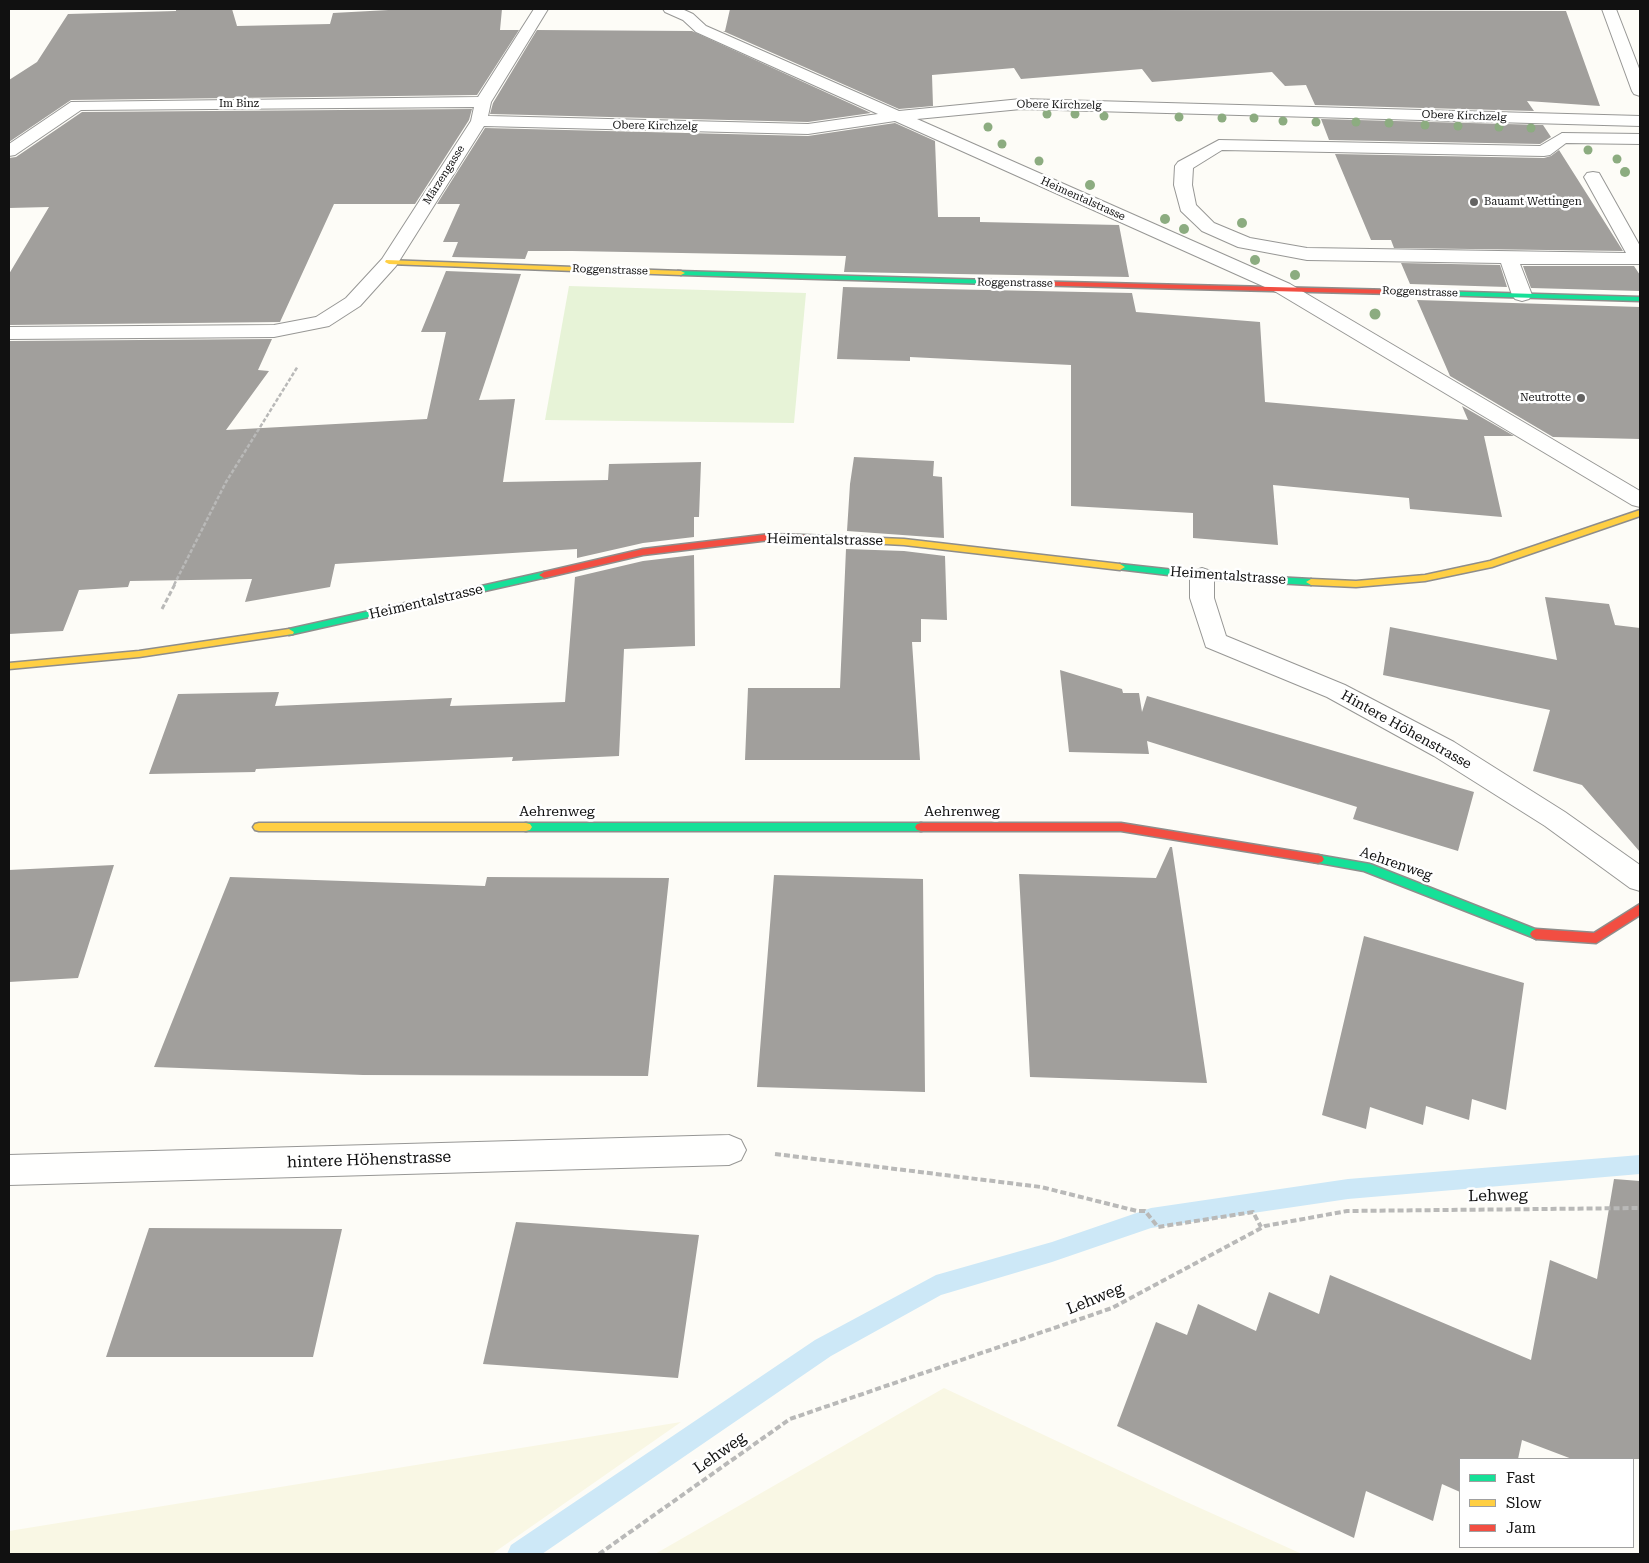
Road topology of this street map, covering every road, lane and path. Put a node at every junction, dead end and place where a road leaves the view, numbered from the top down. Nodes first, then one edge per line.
1 (541, 9) edge
2 (670, 9) edge
3 (1609, 9) edge
4 (1640, 92) edge
5 (483, 102) junction
6 (897, 116) junction
7 (479, 121) junction
8 (1640, 121) edge
9 (1640, 139) edge
10 (9, 151) edge
11 (1593, 177) dead end
12 (1509, 258) junction
13 (389, 262) junction
14 (1283, 288) junction
15 (1522, 295) junction
16 (1640, 299) edge
17 (9, 333) edge
18 (302, 359) dead end
19 (1640, 500) edge
20 (1640, 514) edge
21 (1202, 576) junction
22 (139, 654) junction
23 (9, 666) edge
24 (259, 827) dead end
25 (1640, 880) edge
26 (1640, 909) edge
27 (729, 1150) joint
28 (9, 1170) edge
29 (1640, 1208) edge
30 (1261, 1227) junction
31 (599, 1554) edge

1 - 5 street, Märzengasse
2 - 6 street, Heimentalstrasse
3 - 4 street
5 - 7 street, Märzengasse
5 - 10 street, Im Binz
6 - 7 street, Obere Kirchzelg
6 - 8 street, Obere Kirchzelg
6 - 14 street, Heimentalstrasse
7 - 13 street, Märzengasse
9 - 12 street
11 - 12 street
12 - 15 street
13 - 14 street, Roggenstrasse
13 - 17 street, Märzengasse
14 - 15 street, Roggenstrasse
14 - 19 street, Heimentalstrasse
15 - 16 street, Roggenstrasse
18 - 22 path
20 - 21 street, Heimentalstrasse
21 - 22 street, Heimentalstrasse
21 - 25 street, Hintere Höhenstrasse
22 - 23 street, Heimentalstrasse
24 - 26 street, Aehrenweg
27 - 28 street, hintere Höhenstrasse
27 - 30 path
29 - 30 path, Lehweg
30 - 31 path, Lehweg

